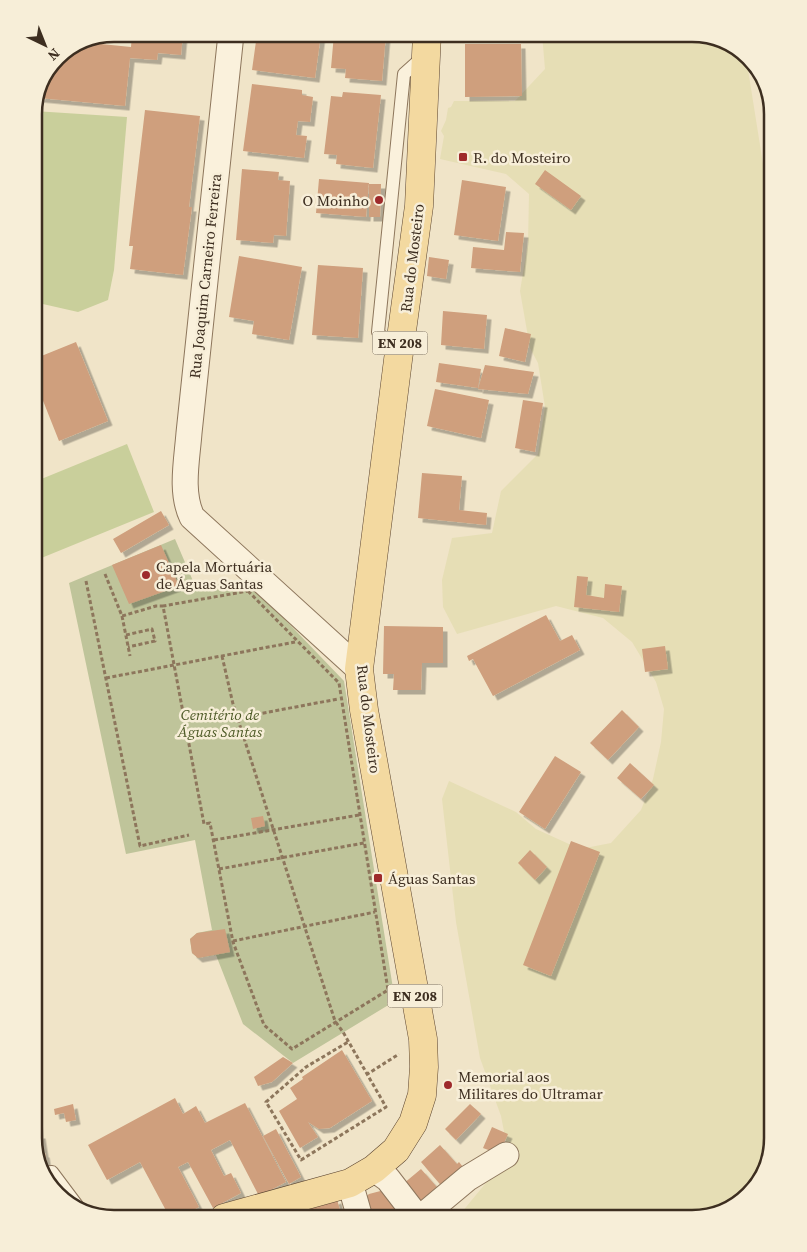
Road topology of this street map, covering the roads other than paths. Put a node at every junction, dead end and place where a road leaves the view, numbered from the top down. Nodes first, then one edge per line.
1 (229, 42) edge
2 (427, 44) edge
3 (359, 669) junction
4 (506, 1155) dead end
5 (374, 1169) junction
6 (52, 1172) edge
7 (350, 1182) junction
8 (67, 1192) edge
9 (259, 1209) edge
10 (358, 1209) edge
11 (412, 1210) edge
12 (429, 1210) edge

1 - 3 street, Rua Joaquim Carneiro Ferreira
2 - 3 main road, Rua do Mosteiro / EN 208
3 - 5 main road, Rua do Mosteiro / EN 208
4 - 12 street
5 - 7 main road, Rua do Mosteiro / EN 208
5 - 11 street
6 - 8 lane
7 - 9 main road, Rua do Mosteiro / EN 208
7 - 10 street

